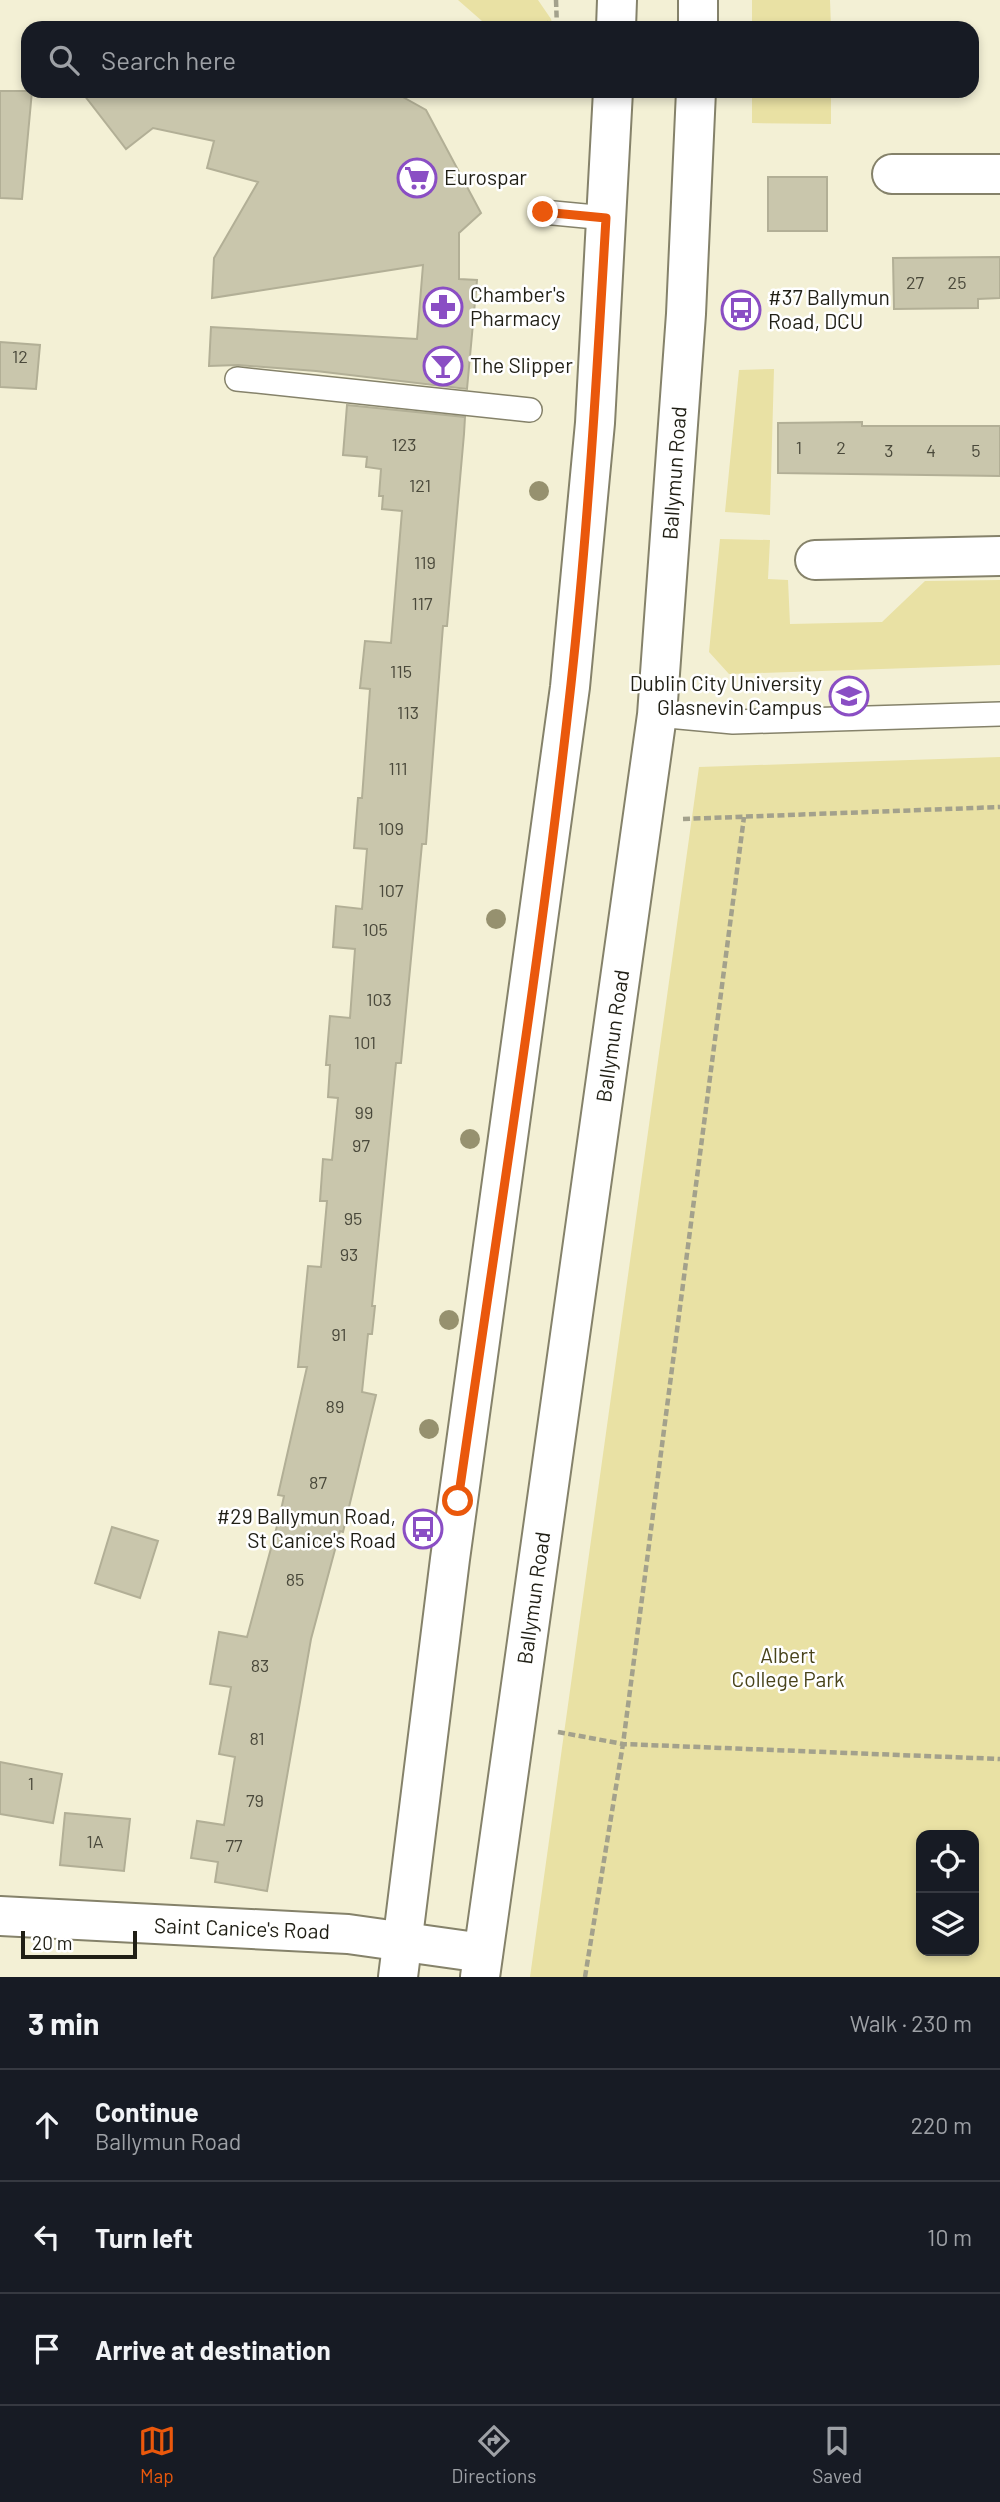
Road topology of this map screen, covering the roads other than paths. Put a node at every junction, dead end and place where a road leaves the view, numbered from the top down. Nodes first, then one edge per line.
1 (617, 0) edge
2 (698, 0) edge
3 (616, 21) edge
4 (698, 21) edge
5 (613, 98) edge
6 (696, 98) edge
7 (892, 174) dead end
8 (1000, 174) edge
9 (543, 212) dead end
10 (606, 218) junction
11 (237, 379) dead end
12 (530, 410) dead end
13 (1000, 556) edge
14 (815, 560) dead end
15 (1000, 714) edge
16 (657, 715) junction
17 (0, 1916) edge
18 (401, 1940) junction
19 (482, 1965) edge
20 (398, 1977) edge

1 - 3 main road
2 - 4 main road
5 - 10 main road
6 - 16 main road, Ballymun Road
7 - 8 main road
9 - 10 lane
10 - 18 main road
11 - 12 lane
13 - 14 main road
15 - 16 lane
16 - 19 main road, Ballymun Road
17 - 18 main road, Saint Canice's Road
18 - 19 main road, Saint Canice's Road
18 - 20 main road

